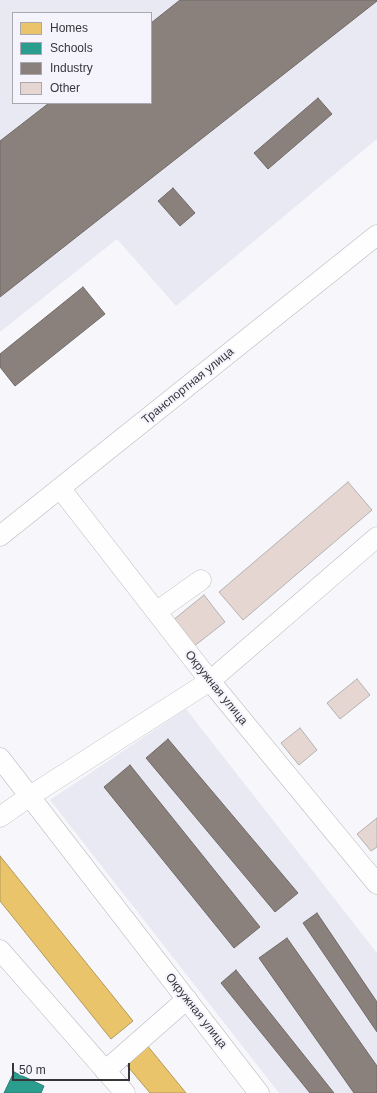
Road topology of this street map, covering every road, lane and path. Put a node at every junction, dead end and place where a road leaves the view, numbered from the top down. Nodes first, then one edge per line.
1 (377, 235) edge
2 (60, 488) junction
3 (0, 536) edge
4 (377, 537) edge
5 (201, 580) dead end
6 (156, 612) junction
7 (210, 681) junction
8 (0, 758) edge
9 (30, 796) junction
10 (0, 817) edge
11 (377, 884) edge
12 (0, 950) edge
13 (187, 999) junction
14 (105, 1071) junction
15 (124, 1093) edge
16 (259, 1093) edge

1 - 2 street, Транспортная улица
2 - 3 street, Транспортная улица
2 - 6 street, Окружная улица
4 - 7 street
5 - 6 street
6 - 7 street, Окружная улица
7 - 9 street
7 - 11 street, Окружная улица
8 - 9 street, Окружная улица
9 - 10 street
9 - 13 street, Окружная улица
12 - 14 street
13 - 14 street
13 - 16 street, Окружная улица
14 - 15 street

